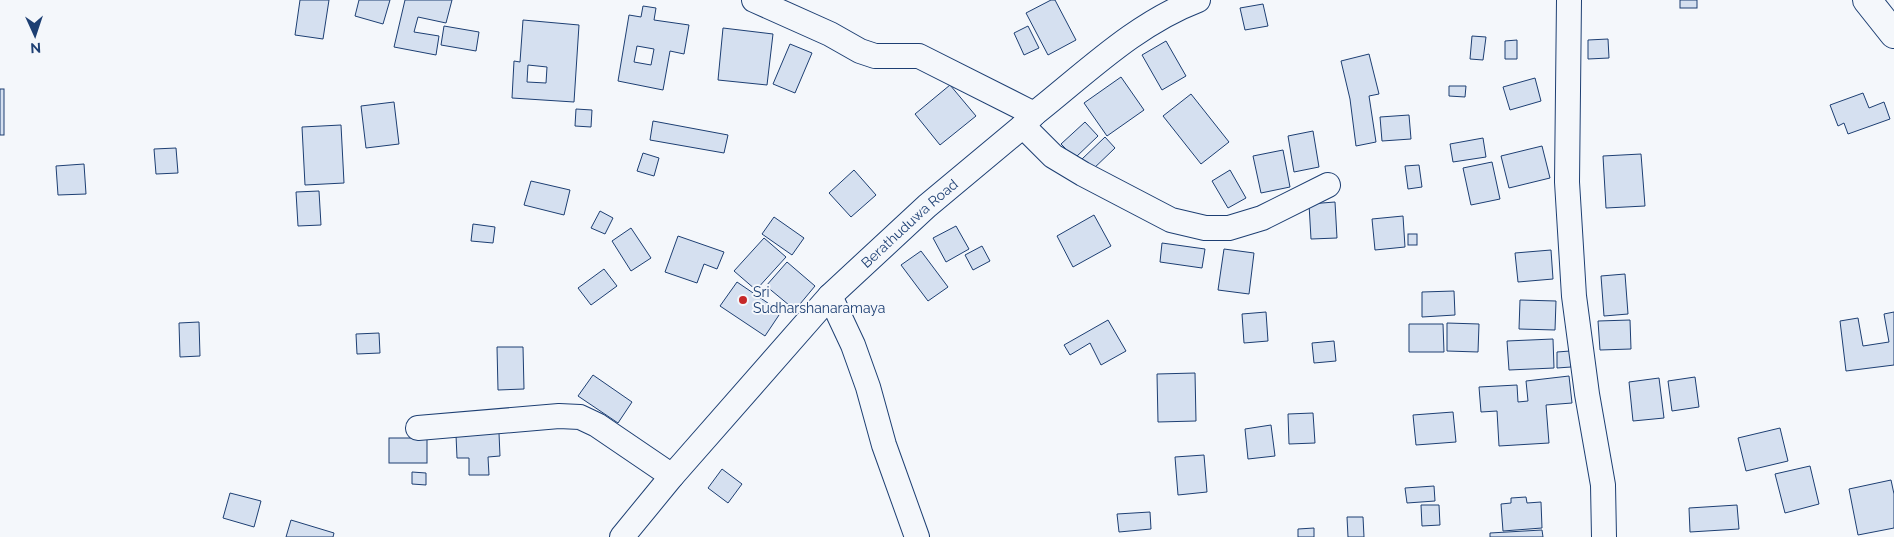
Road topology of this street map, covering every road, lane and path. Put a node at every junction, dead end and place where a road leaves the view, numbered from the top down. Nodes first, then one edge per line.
1 (754, 0) edge
2 (1198, 0) edge
3 (1569, 0) edge
4 (1867, 0) edge
5 (1894, 34) edge
6 (1029, 120) junction
7 (1328, 185) dead end
8 (830, 296) junction
9 (418, 428) dead end
10 (672, 476) junction
11 (622, 537) edge
12 (918, 537) edge
13 (1604, 537) edge

1 - 6 street
2 - 6 street, Berathuduwa Road
3 - 13 street
4 - 5 highway
6 - 7 street
6 - 8 street, Berathuduwa Road
8 - 10 street, Berathuduwa Road
8 - 12 street
9 - 10 street
10 - 11 street, Berathuduwa Road

